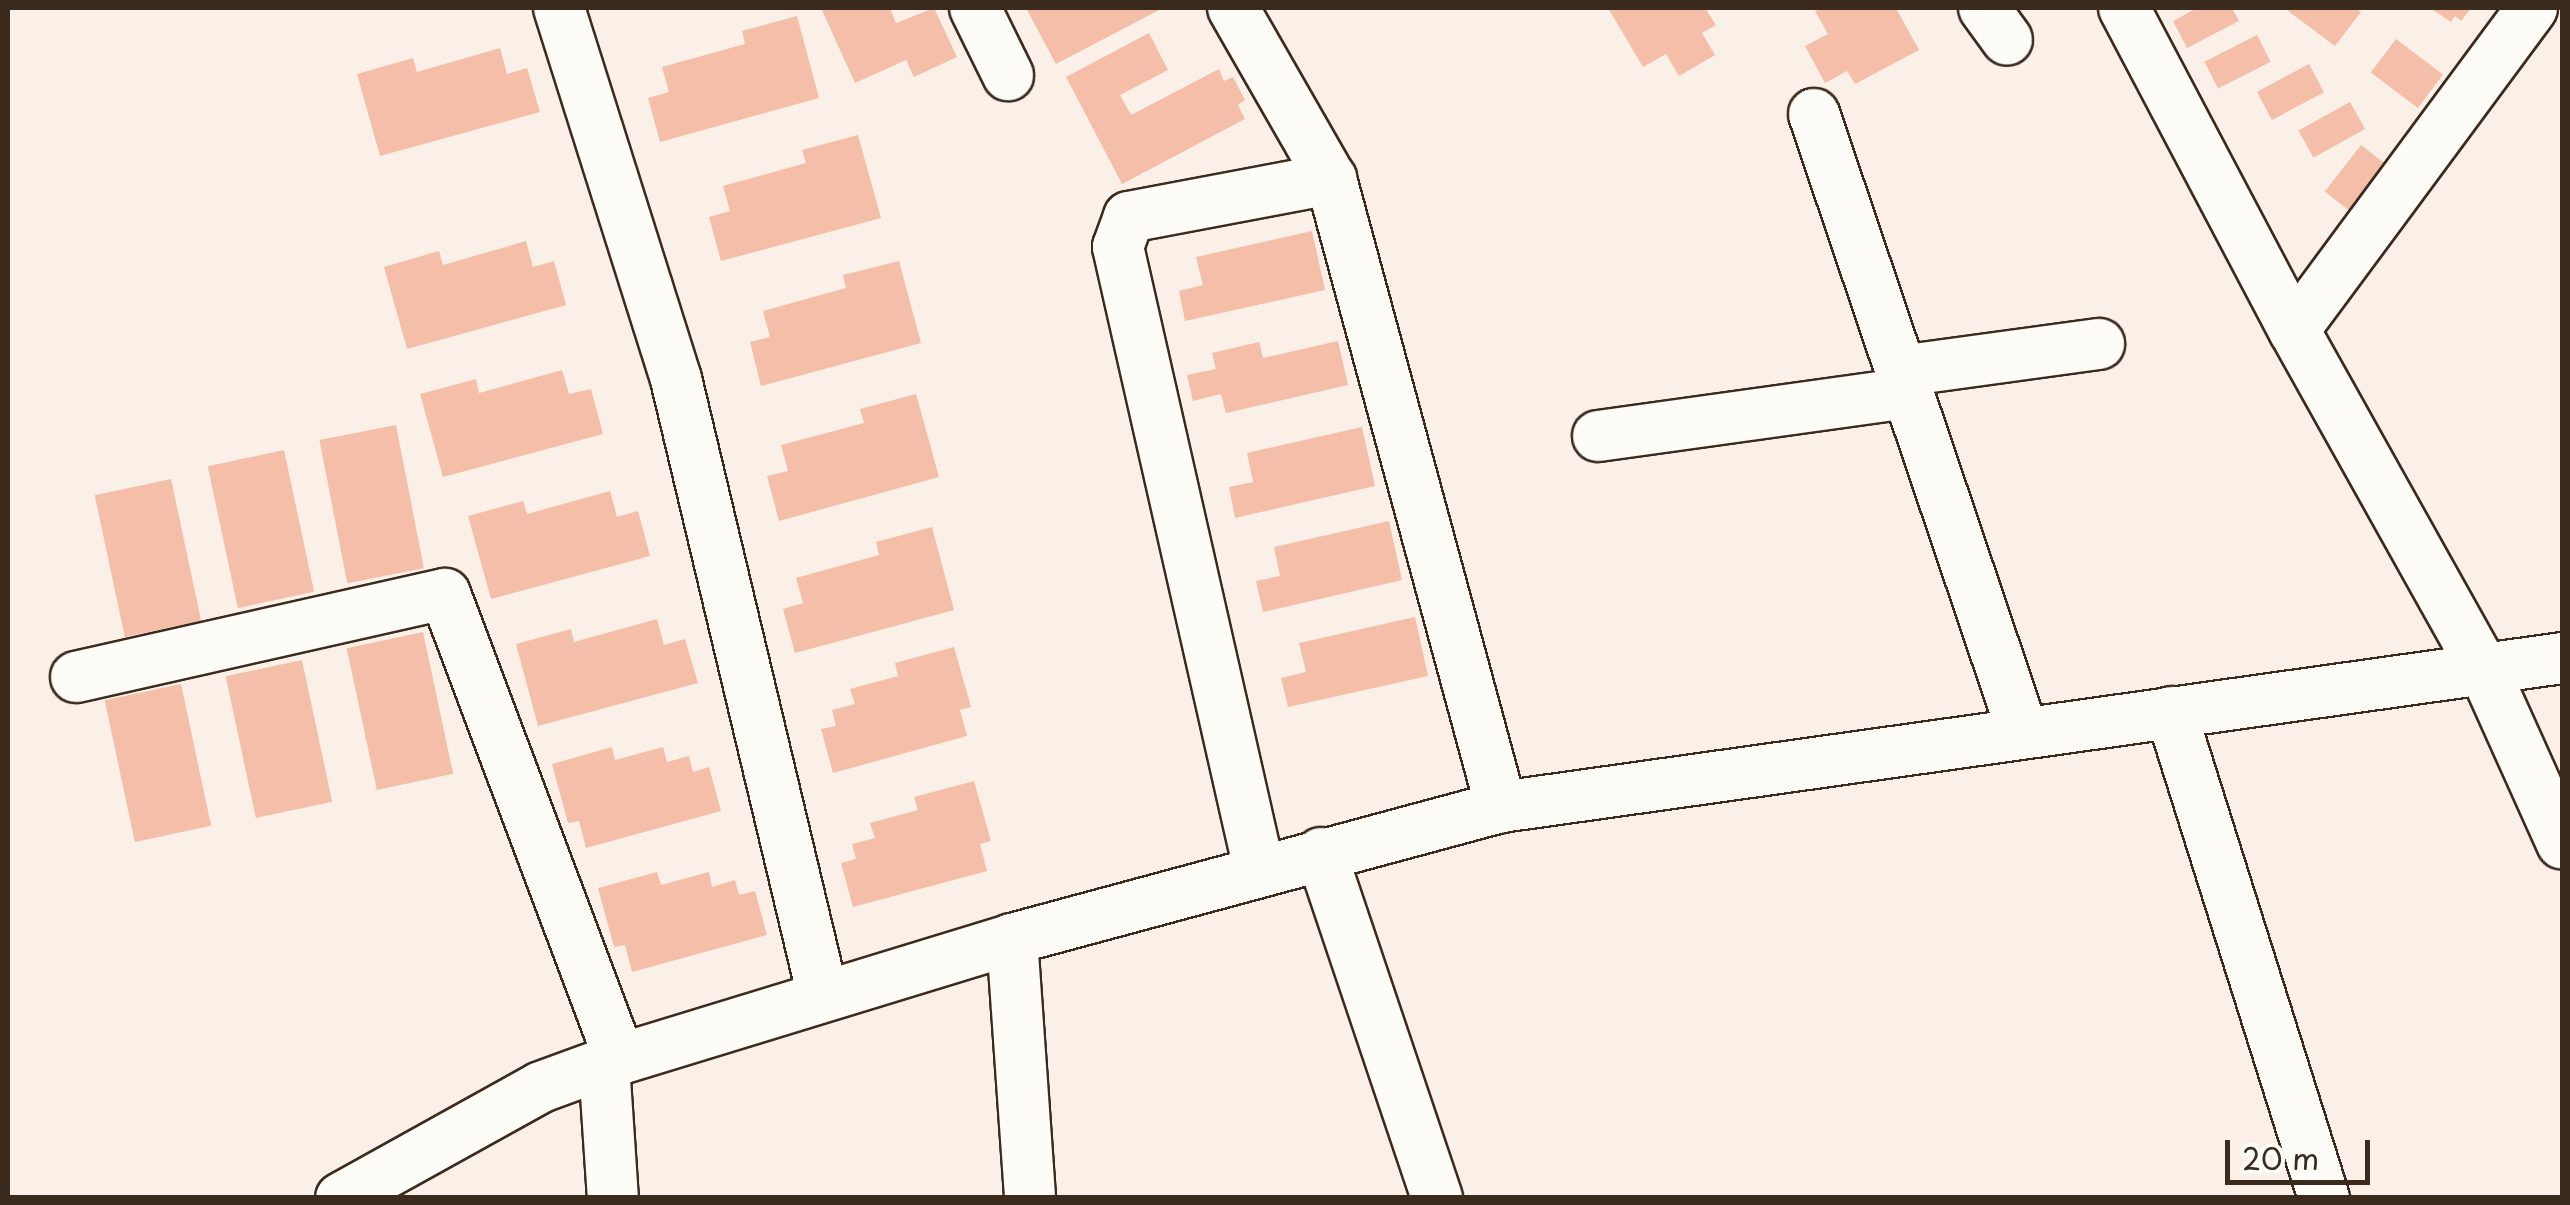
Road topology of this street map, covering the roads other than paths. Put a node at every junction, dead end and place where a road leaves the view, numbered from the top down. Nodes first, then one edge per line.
1 (559, 8) edge
2 (975, 8) edge
3 (1233, 8) edge
4 (2124, 8) edge
5 (2532, 8) edge
6 (1008, 75) dead end
7 (1814, 114) dead end
8 (1331, 179) junction
9 (2294, 330) junction
10 (2100, 344) dead end
11 (1904, 382) junction
12 (1598, 436) dead end
13 (2562, 658) edge
14 (2485, 672) junction
15 (76, 677) dead end
16 (2171, 712) junction
17 (2023, 733) junction
18 (1501, 807) junction
19 (2562, 843) edge
20 (1321, 852) junction
21 (1259, 869) junction
22 (1012, 939) junction
23 (823, 996) junction
24 (612, 1061) junction
25 (341, 1198) edge
26 (612, 1198) edge
27 (1030, 1198) edge
28 (1437, 1198) edge
29 (2324, 1198) edge

1 - 23 street
2 - 6 street
3 - 8 street
4 - 9 street
5 - 9 street
7 - 11 street
8 - 18 street
8 - 21 street
9 - 14 street
10 - 11 street
11 - 12 street
11 - 17 street
13 - 14 street
14 - 16 street
14 - 19 street
15 - 24 street
16 - 17 street
16 - 29 street
17 - 18 street
18 - 20 street
20 - 21 street
20 - 28 street
21 - 22 street
22 - 23 street
22 - 27 street
23 - 24 street
24 - 25 street
24 - 26 street

